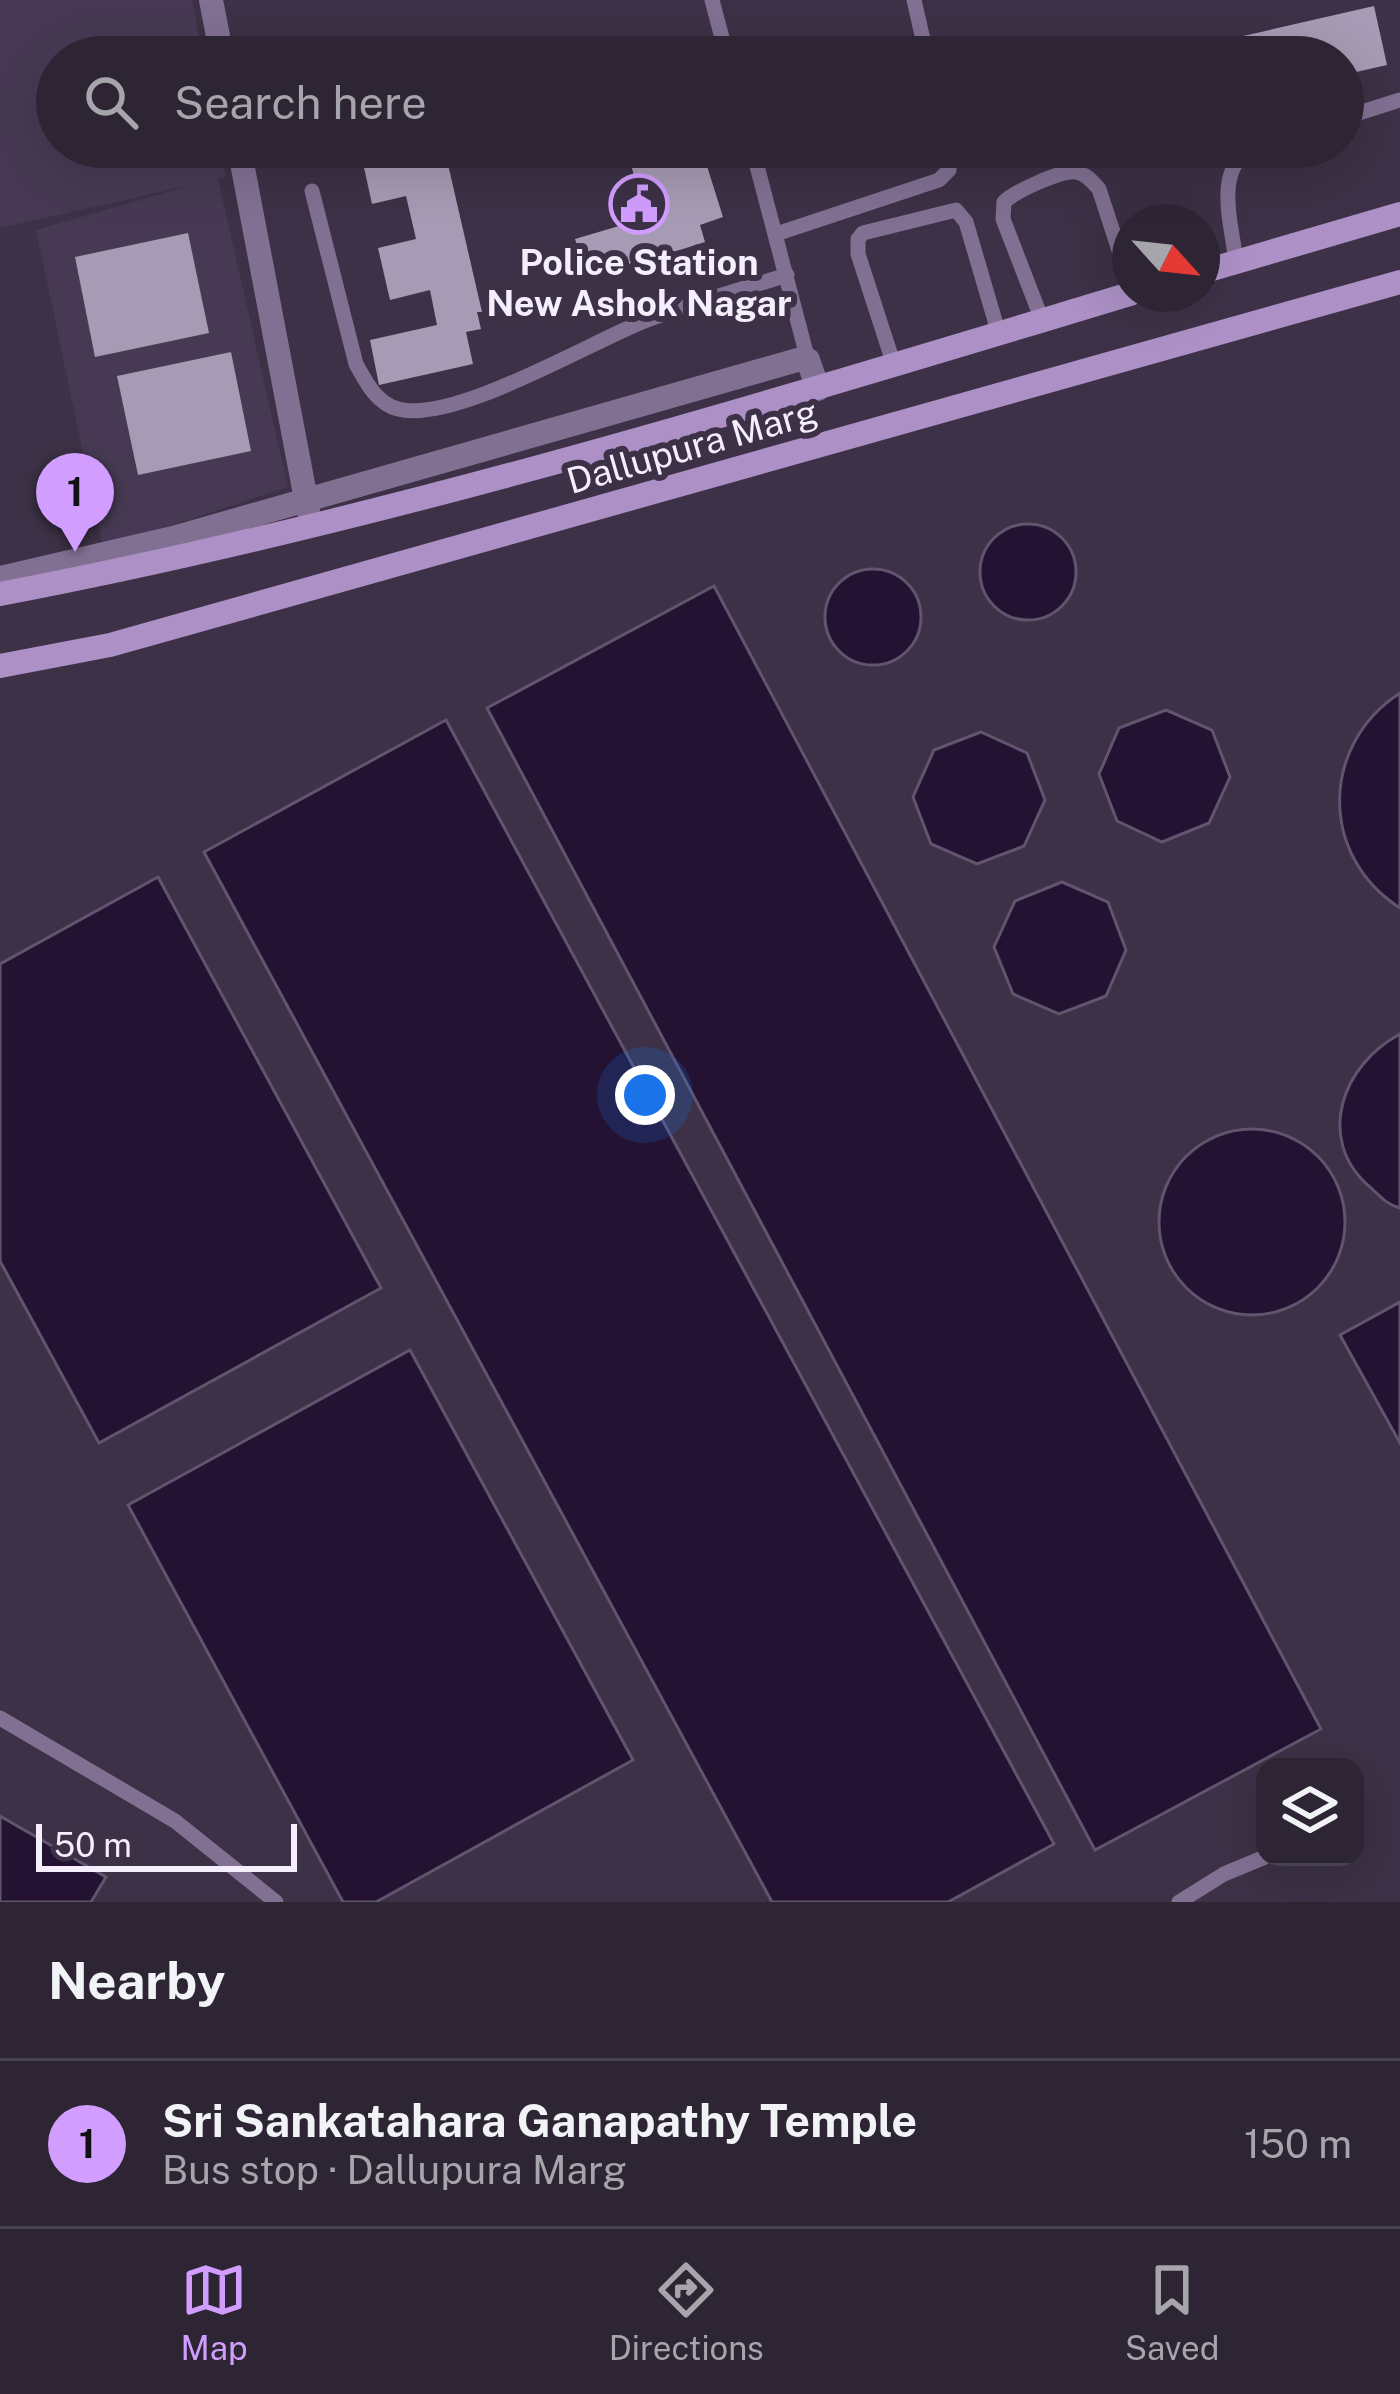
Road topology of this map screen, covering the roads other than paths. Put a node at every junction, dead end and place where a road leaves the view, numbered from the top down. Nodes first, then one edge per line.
1 (211, 0) edge
2 (712, 0) edge
3 (914, 0) edge
4 (218, 36) edge
5 (722, 36) edge
6 (922, 36) edge
7 (1400, 100) edge
8 (1364, 111) edge
9 (243, 168) edge
10 (758, 168) edge
11 (950, 168) edge
12 (1232, 168) edge
13 (312, 191) dead end
14 (1400, 214) edge
15 (1112, 229) edge
16 (776, 234) junction
17 (1235, 262) junction
18 (1220, 267) edge
19 (787, 275) junction
20 (1400, 282) edge
21 (1112, 299) edge
22 (1042, 320) junction
23 (998, 331) junction
24 (808, 360) junction
25 (894, 365) junction
26 (818, 389) junction
27 (306, 498) junction
28 (310, 524) junction
29 (0, 578) edge
30 (0, 593) edge
31 (0, 666) edge
32 (0, 1718) edge
33 (1256, 1860) edge
34 (276, 1902) edge
35 (1179, 1902) edge

1 - 4 street
2 - 5 lane
3 - 6 lane
7 - 8 lane
9 - 27 street
10 - 16 lane
11 - 16 lane
12 - 17 lane
13 - 19 lane
14 - 17 main road
15 - 22 lane
16 - 19 lane
17 - 18 main road
19 - 24 lane
20 - 31 main road, Dallupura Marg
21 - 22 main road, Dallupura Marg
22 - 23 main road, Dallupura Marg
23 - 25 main road, Dallupura Marg
23 - 25 lane
24 - 26 street
24 - 27 street
25 - 26 main road, Dallupura Marg
26 - 28 main road, Dallupura Marg
27 - 28 street
27 - 29 street
28 - 30 main road, Dallupura Marg
32 - 34 lane
33 - 35 lane

